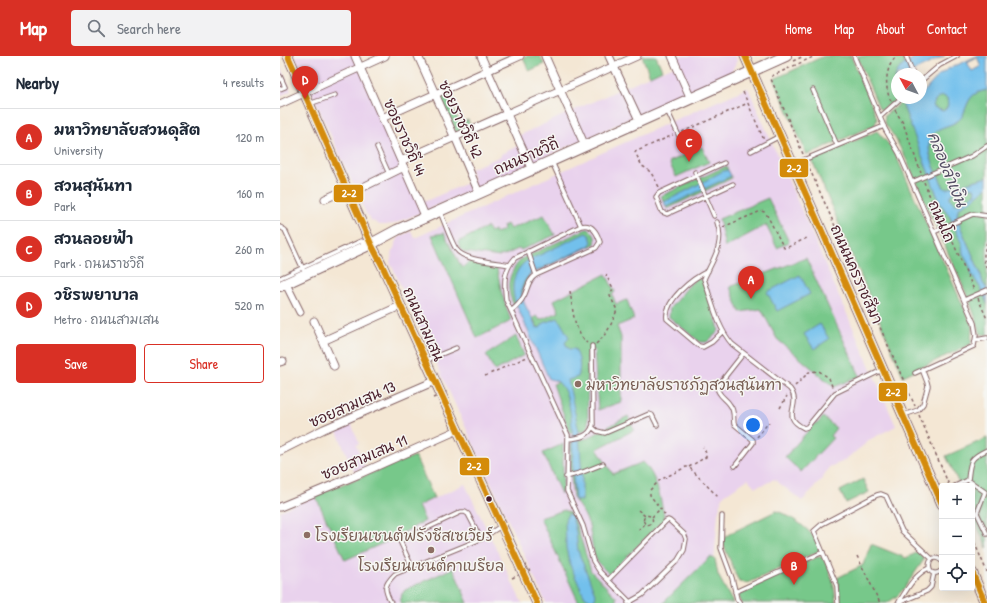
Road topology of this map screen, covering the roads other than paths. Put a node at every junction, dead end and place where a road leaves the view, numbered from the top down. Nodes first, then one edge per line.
1 (288, 56) edge
2 (355, 56) edge
3 (385, 56) edge
4 (418, 56) edge
5 (481, 56) edge
6 (520, 56) edge
7 (545, 56) edge
8 (609, 56) edge
9 (637, 56) edge
10 (672, 56) edge
11 (745, 56) edge
12 (786, 56) edge
13 (854, 56) edge
14 (906, 56) edge
15 (957, 56) edge
16 (614, 66) junction
17 (360, 67) junction
18 (911, 68) edge
19 (487, 71) junction
20 (752, 72) junction
21 (280, 76) edge
22 (927, 76) edge
23 (280, 90) edge
24 (560, 90) junction
25 (813, 90) dead end
26 (304, 94) junction
27 (435, 94) junction
28 (335, 95) dead end
29 (691, 99) junction
30 (280, 104) edge
31 (308, 104) junction
32 (894, 104) edge
33 (667, 110) junction
34 (506, 114) junction
35 (382, 118) junction
36 (880, 118) junction
37 (640, 122) junction
38 (884, 126) junction
39 (678, 135) road end
40 (780, 136) junction
41 (455, 137) junction
42 (837, 145) junction
43 (585, 146) junction
44 (987, 146) edge
45 (377, 147) dead end
46 (751, 151) dead end
47 (552, 161) junction
48 (724, 163) dead end
49 (402, 164) junction
50 (793, 164) junction
51 (532, 170) junction
52 (389, 174) junction
53 (696, 174) junction
54 (912, 182) junction
55 (733, 184) dead end
56 (348, 191) junction
57 (479, 193) junction
58 (706, 196) junction
59 (325, 199) dead end
60 (439, 211) junction
61 (714, 216) dead end
62 (987, 216) edge
63 (426, 218) junction
64 (717, 222) dead end
65 (581, 226) junction
66 (280, 227) edge
67 (934, 232) junction
68 (371, 244) junction
69 (528, 250) junction
70 (509, 265) junction
71 (708, 271) junction
72 (304, 272) junction
73 (536, 273) junction
74 (282, 283) edge
75 (987, 290) edge
76 (964, 300) junction
77 (400, 306) junction
78 (511, 311) junction
79 (300, 312) dead end
80 (314, 321) dead end
81 (723, 331) junction
82 (987, 338) edge
83 (976, 340) junction
84 (323, 341) junction
85 (592, 346) road end
86 (456, 348) dead end
87 (743, 354) junction
88 (426, 361) junction
89 (334, 366) dead end
90 (883, 369) junction
91 (922, 369) junction
92 (914, 372) dead end
93 (435, 381) junction
94 (903, 415) junction
95 (657, 425) dead end
96 (592, 427) junction
97 (458, 430) junction
98 (570, 439) junction
99 (987, 450) edge
100 (280, 451) edge
101 (603, 464) dead end
102 (735, 466) dead end
103 (566, 477) junction
104 (968, 480) junction
105 (962, 483) edge
106 (939, 491) edge
107 (986, 492) edge
108 (280, 507) edge
109 (722, 516) dead end
110 (502, 526) junction
111 (987, 534) edge
112 (481, 539) junction
113 (823, 552) junction
114 (932, 559) junction
115 (939, 559) edge
116 (412, 567) junction
117 (929, 568) junction
118 (939, 572) edge
119 (934, 573) junction
120 (975, 579) edge
121 (608, 580) junction
122 (735, 592) junction
123 (391, 603) edge
124 (536, 603) edge
125 (630, 603) edge
126 (740, 603) edge
127 (838, 603) edge
128 (898, 603) edge
129 (985, 603) edge

1 - 26 main road, ถนนสามเสน
2 - 17 street, ซอยราชวิถี 44
3 - 17 street
4 - 27 street, ซอยราชวิถี 42
5 - 19 street
6 - 19 street
7 - 24 street
8 - 16 street
9 - 16 street
10 - 29 street
11 - 20 main road, ถนนนครราชสีมา
12 - 20 main road, ถนนราชวิถี
13 - 36 lane, ถนนโถ
14 - 18 lane
15 - 22 lane
16 - 24 street
16 - 37 street
17 - 26 street
17 - 35 street, ซอยราชวิถี 44
19 - 27 street
19 - 34 street
20 - 29 main road, ถนนราชวิถี
20 - 40 main road, ถนนนครราชสีมา
21 - 23 lane
24 - 34 street
24 - 43 street
25 - 42 lane
26 - 30 street
26 - 31 main road, ถนนสามเสน
27 - 35 street
27 - 41 street, ซอยราชวิถี 42
28 - 31 lane
29 - 33 main road, ถนนราชวิถี
31 - 56 main road, ถนนสามเสน
32 - 36 lane
33 - 37 main road, ถนนราชวิถี
33 - 39 lane
34 - 41 street
34 - 51 street
35 - 49 street, ซอยราชวิถี 44
36 - 38 lane, ถนนโถ
37 - 43 main road, ถนนราชวิถี
38 - 42 lane
38 - 54 lane, ถนนโถ
40 - 46 lane
40 - 50 main road, ถนนนครราชสีมา
41 - 49 street
41 - 57 street, ซอยราชวิถี 42
42 - 50 lane
43 - 47 main road, ถนนราชวิถี
44 - 54 lane
45 - 52 lane
47 - 51 main road, ถนนราชวิถี
47 - 65 lane
48 - 53 lane
49 - 52 street
49 - 63 street, ซอยราชวิถี 44
50 - 90 main road, ถนนนครราชสีมา
51 - 57 main road, ถนนราชวิถี
52 - 56 street
53 - 58 lane
53 - 58 lane
54 - 67 lane, ถนนโถ
55 - 58 lane
56 - 59 street
56 - 68 main road, ถนนสามเสน
57 - 60 main road, ถนนราชวิถี
58 - 61 lane
60 - 63 main road, ถนนราชวิถี
60 - 70 lane
62 - 67 lane
63 - 68 main road, ถนนราชวิถี
64 - 71 lane
65 - 69 lane
65 - 73 lane
66 - 72 lane
67 - 76 lane, ถนนโถ
68 - 72 main road, ถนนราชวิถี
68 - 77 main road, ถนนสามเสน
69 - 70 lane
69 - 73 lane
70 - 78 lane
71 - 81 lane
71 - 81 lane
72 - 74 main road, ถนนราชวิถี
73 - 78 lane
74 - 79 street
75 - 76 lane
76 - 83 lane, ถนนโถ
77 - 84 street
77 - 88 main road, ถนนสามเสน
78 - 98 lane
80 - 84 street
81 - 87 lane
82 - 83 lane
83 - 91 lane
84 - 89 street
85 - 96 lane
86 - 88 lane
87 - 90 lane
87 - 102 lane
88 - 93 main road, ถนนสามเสน
90 - 94 main road, ถนนนครราชสีมา
91 - 92 lane
91 - 94 lane
93 - 97 main road, ถนนสามเสน
93 - 100 street, ซอยสามเสน 13
94 - 106 main road, ถนนนครราชสีมา
95 - 96 lane
96 - 98 lane
97 - 108 street, ซอยสามเสน 11
97 - 110 main road, ถนนสามเสน
98 - 103 lane
99 - 104 lane
101 - 103 lane
103 - 121 lane
104 - 105 lane
104 - 107 lane
107 - 111 lane
109 - 122 lane
110 - 112 lane
110 - 124 main road, ถนนสามเสน
112 - 116 lane
112 - 116 lane
113 - 114 lane
113 - 122 lane
113 - 127 lane
114 - 115 lane
114 - 117 lane
116 - 123 lane
117 - 119 lane
117 - 128 lane
118 - 119 lane
119 - 128 lane
120 - 129 main road
121 - 125 lane
121 - 125 lane
122 - 126 lane

